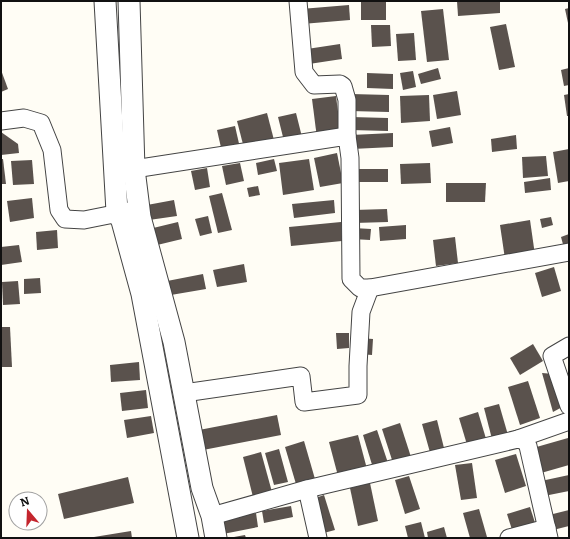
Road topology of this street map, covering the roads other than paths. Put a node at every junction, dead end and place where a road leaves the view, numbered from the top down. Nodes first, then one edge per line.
1 (104, 1) edge
2 (129, 1) edge
3 (298, 1) edge
4 (1, 121) edge
5 (347, 136) junction
6 (134, 169) junction
7 (139, 210) junction
8 (117, 212) junction
9 (569, 252) edge
10 (370, 288) junction
11 (569, 346) edge
12 (184, 393) junction
13 (569, 406) edge
14 (569, 421) edge
15 (523, 443) junction
16 (307, 489) junction
17 (212, 516) junction
18 (548, 533) edge
19 (188, 538) edge
20 (216, 538) edge
21 (318, 538) edge
22 (509, 538) edge

1 - 8 street
2 - 6 street
3 - 5 street
4 - 8 street
5 - 6 street
5 - 10 street
6 - 7 street
7 - 8 street
7 - 12 street
8 - 19 street
9 - 10 street
10 - 12 street
11 - 13 street
12 - 17 street
14 - 15 street
15 - 16 street
15 - 18 street
16 - 17 street
16 - 21 street
17 - 20 street
18 - 22 street

